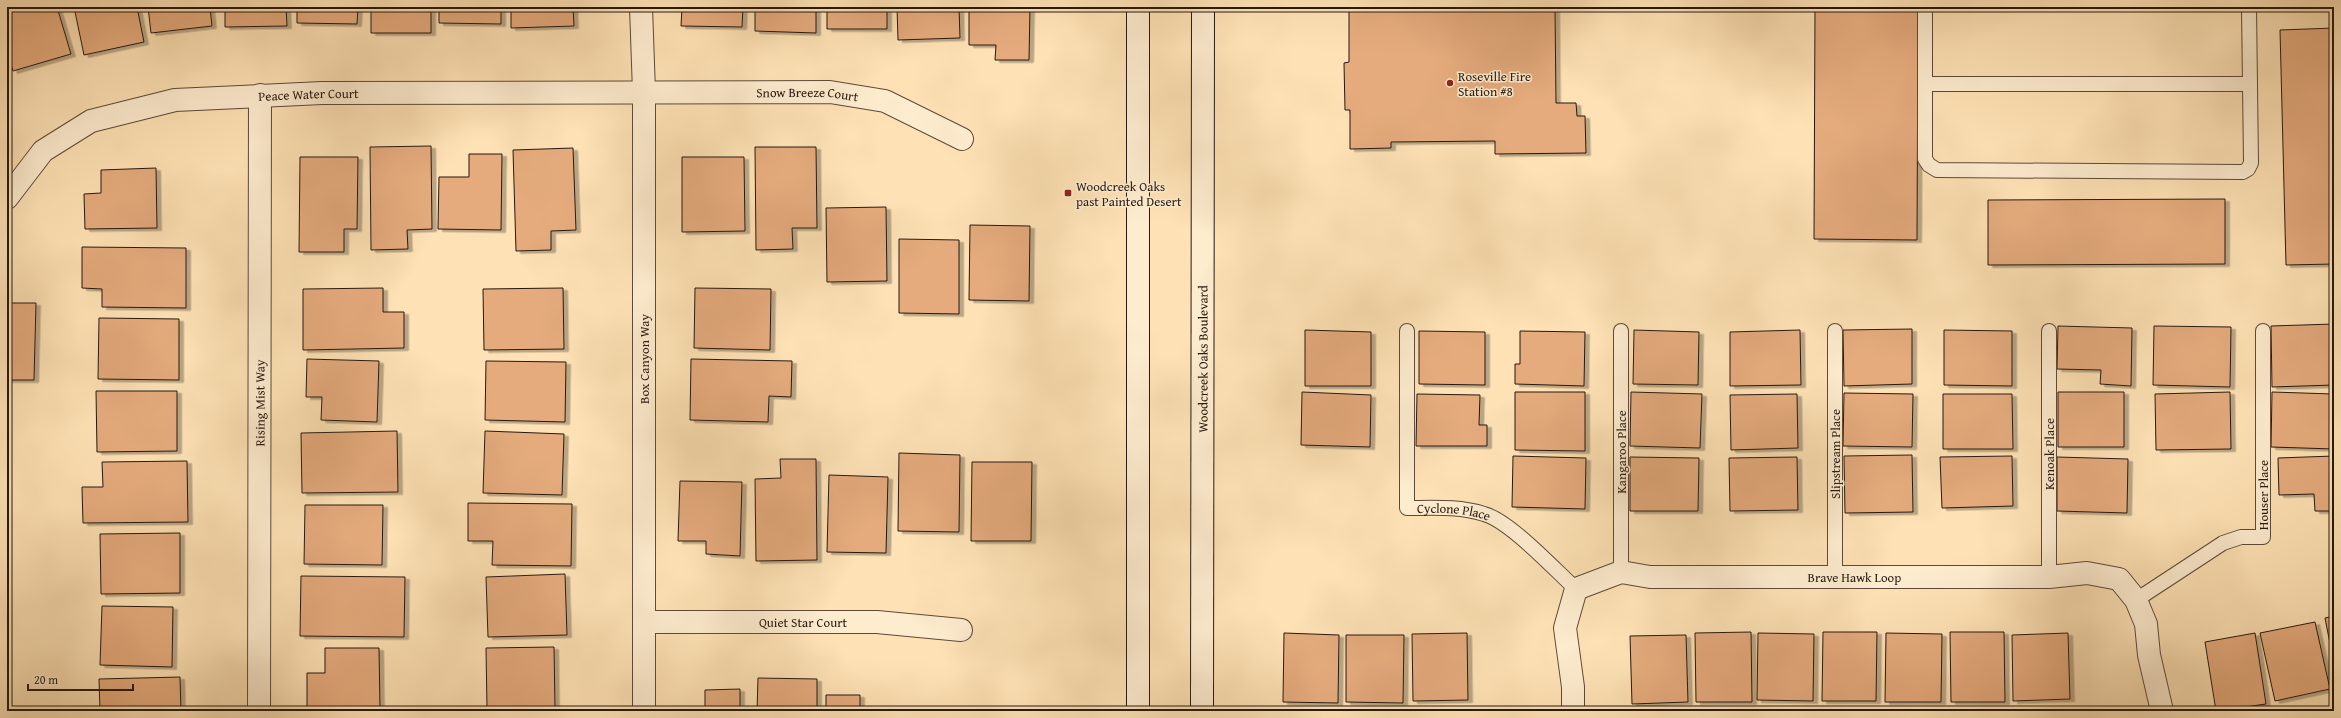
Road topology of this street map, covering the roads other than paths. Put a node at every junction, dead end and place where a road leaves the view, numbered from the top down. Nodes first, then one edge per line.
1 (641, 7) edge
2 (1138, 7) edge
3 (1203, 7) edge
4 (1925, 7) edge
5 (2249, 7) edge
6 (1926, 84) junction
7 (2250, 84) junction
8 (644, 92) junction
9 (260, 95) junction
10 (962, 139) dead end
11 (7, 198) edge
12 (1407, 331) dead end
13 (1621, 331) dead end
14 (1835, 331) dead end
15 (2049, 331) dead end
16 (2263, 331) dead end
17 (1621, 572) junction
18 (1835, 577) junction
19 (2049, 577) junction
20 (1576, 589) junction
21 (2136, 600) junction
22 (644, 622) junction
23 (961, 630) dead end
24 (259, 711) edge
25 (644, 711) edge
26 (1138, 711) edge
27 (1202, 711) edge
28 (1573, 711) edge
29 (2162, 711) edge

1 - 8 street, Box Canyon Way
2 - 26 street
3 - 27 street, Woodcreek Oaks Boulevard
4 - 6 lane
5 - 7 lane
6 - 7 lane
6 - 7 lane
8 - 9 street, Peace Water Court
8 - 10 street, Snow Breeze Court
8 - 22 street, Box Canyon Way
9 - 11 street, Peace Water Court
9 - 24 street, Rising Mist Way
12 - 20 lane, Cyclone Place
13 - 17 lane, Kangaroo Place
14 - 18 lane, Slipstream Place
15 - 19 lane, Kenoak Place
16 - 21 lane, Houser Place
17 - 18 street, Brave Hawk Loop
17 - 20 street
18 - 19 street, Brave Hawk Loop
19 - 21 street, Brave Hawk Loop
20 - 28 street
21 - 29 street, Brave Hawk Loop
22 - 23 street, Quiet Star Court
22 - 25 street, Box Canyon Way

